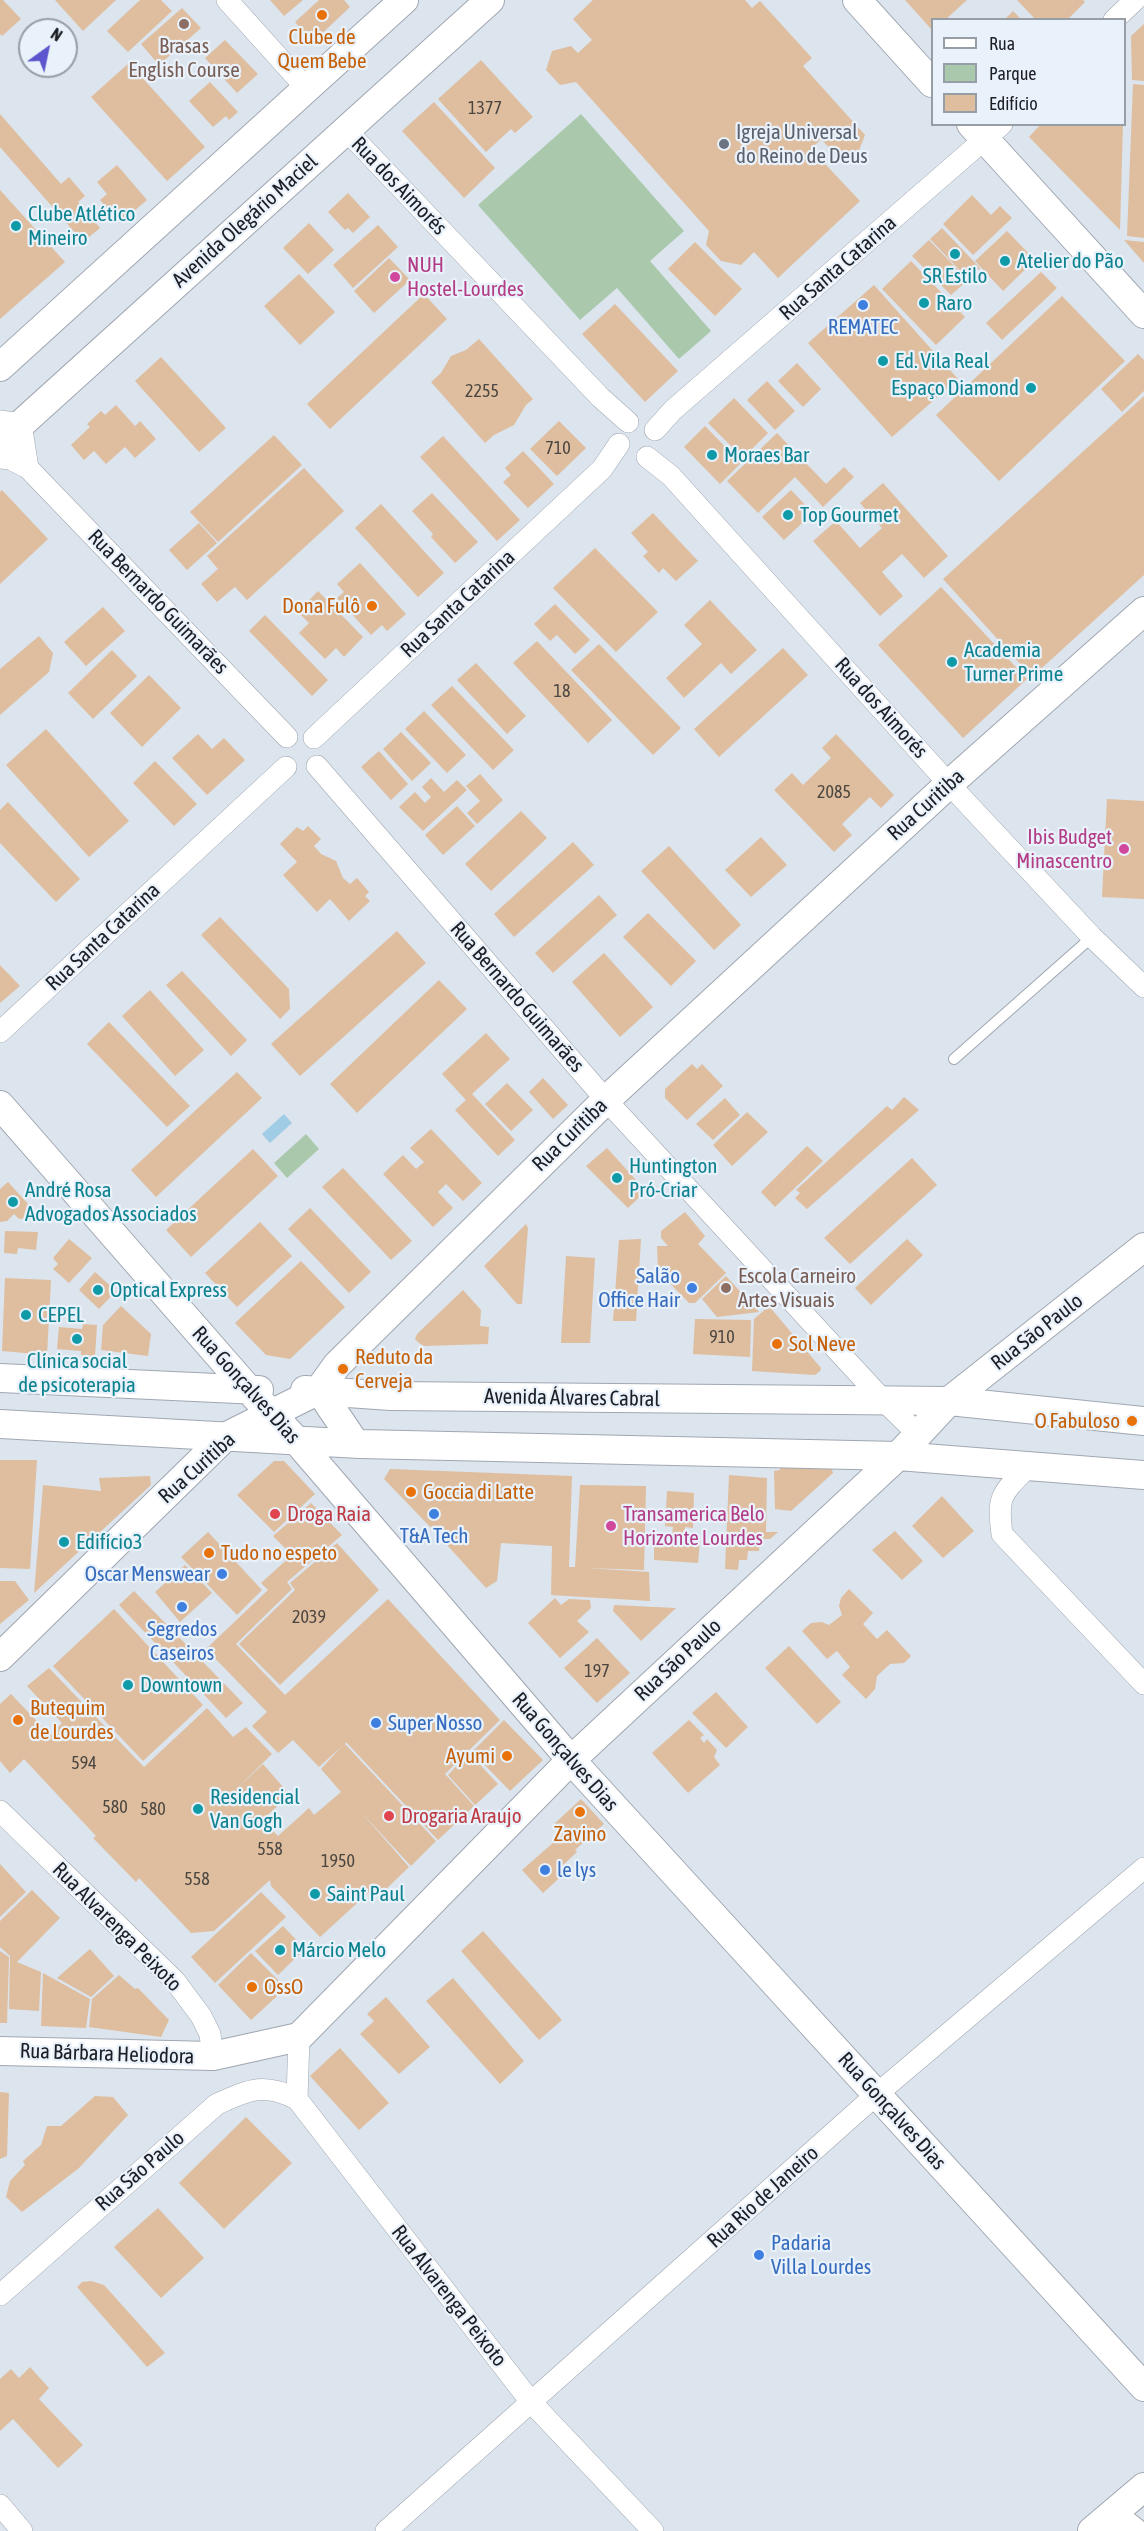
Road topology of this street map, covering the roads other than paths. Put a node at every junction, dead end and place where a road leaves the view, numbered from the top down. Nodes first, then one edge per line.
1 (227, 0) edge
2 (404, 0) edge
3 (490, 0) edge
4 (857, 0) edge
5 (1135, 0) edge
6 (1116, 18) edge
7 (931, 80) edge
8 (307, 88) junction
9 (346, 130) junction
10 (986, 130) edge
11 (1144, 314) edge
12 (0, 367) edge
13 (11, 423) edge
14 (638, 439) junction
15 (0, 443) edge
16 (0, 458) edge
17 (28, 468) junction
18 (1144, 611) edge
19 (287, 737) junction
20 (314, 738) junction
21 (317, 766) junction
22 (286, 767) junction
23 (949, 784) junction
24 (1092, 937) junction
25 (1144, 987) edge
26 (0, 1032) edge
27 (954, 1059) dead end
28 (606, 1100) junction
29 (0, 1105) edge
30 (1144, 1247) edge
31 (0, 1378) edge
32 (249, 1390) junction
33 (319, 1390) junction
34 (884, 1401) junction
35 (950, 1401) junction
36 (270, 1414) junction
37 (1144, 1421) edge
38 (0, 1424) edge
39 (919, 1435) junction
40 (225, 1437) junction
41 (296, 1440) junction
42 (355, 1443) junction
43 (898, 1456) junction
44 (1027, 1467) junction
45 (1144, 1474) edge
46 (0, 1657) edge
47 (1144, 1684) edge
48 (571, 1760) junction
49 (0, 1811) edge
50 (1144, 1868) edge
51 (299, 2037) junction
52 (0, 2051) edge
53 (213, 2056) junction
54 (877, 2094) junction
55 (297, 2099) junction
56 (0, 2295) edge
57 (1144, 2387) edge
58 (531, 2402) junction
59 (1144, 2487) edge
60 (0, 2505) edge
61 (1144, 2515) edge
62 (1097, 2527) edge
63 (22, 2531) edge
64 (386, 2531) edge
65 (652, 2531) edge
66 (1133, 2531) edge
67 (1142, 2531) edge

1 - 8 street
2 - 8 street
3 - 9 street, Avenida Olegário Maciel
4 - 7 street
5 - 6 street
8 - 12 street
9 - 13 street, Avenida Olegário Maciel
9 - 14 street, Rua dos Aimorés
10 - 11 street
10 - 14 street, Rua Santa Catarina
13 - 15 street, Avenida Olegário Maciel
13 - 17 street
14 - 20 street, Rua Santa Catarina
14 - 23 street, Rua dos Aimorés
16 - 17 street, Rua Bernardo Guimarães
17 - 19 street, Rua Bernardo Guimarães
18 - 23 street, Rua Curitiba
19 - 20 street
19 - 22 street
20 - 21 street
21 - 22 street
21 - 28 street, Rua Bernardo Guimarães
22 - 26 street, Rua Santa Catarina
23 - 24 street, Rua dos Aimorés
23 - 28 street, Rua Curitiba
24 - 25 street, Rua dos Aimorés
24 - 27 lane
28 - 33 street, Rua Curitiba
28 - 34 street, Rua Bernardo Guimarães
29 - 32 street, Rua Gonçalves Dias
30 - 35 street, Rua São Paulo
31 - 32 street, Avenida Álvares Cabral
32 - 33 street, Avenida Álvares Cabral
32 - 36 street, Rua Gonçalves Dias
33 - 34 street, Avenida Álvares Cabral
33 - 36 street, Rua Curitiba
33 - 42 street
34 - 35 street, Avenida Álvares Cabral
34 - 39 street, Rua Bernardo Guimarães
35 - 37 street, Avenida Álvares Cabral
35 - 39 street, Rua São Paulo
36 - 40 street, Rua Curitiba
36 - 41 street, Rua Gonçalves Dias
38 - 40 street
39 - 43 street, Rua São Paulo
40 - 41 street
40 - 46 street, Rua Curitiba
41 - 42 street
41 - 48 street, Rua Gonçalves Dias
42 - 43 street
43 - 44 street
43 - 48 street, Rua São Paulo
44 - 45 street
44 - 47 street
48 - 51 street, Rua São Paulo
48 - 54 street, Rua Gonçalves Dias
49 - 53 street, Rua Alvarenga Peixoto
50 - 54 street, Rua Rio de Janeiro
51 - 53 street
51 - 55 street
52 - 53 street, Rua Bárbara Heliodora
54 - 57 street, Rua Gonçalves Dias
54 - 58 street, Rua Rio de Janeiro
55 - 56 street, Rua São Paulo
55 - 58 street, Rua Alvarenga Peixoto
58 - 64 street, Rua Rio de Janeiro
58 - 65 street, Rua Alvarenga Peixoto
59 - 62 street
60 - 63 street
61 - 67 street
62 - 66 street

